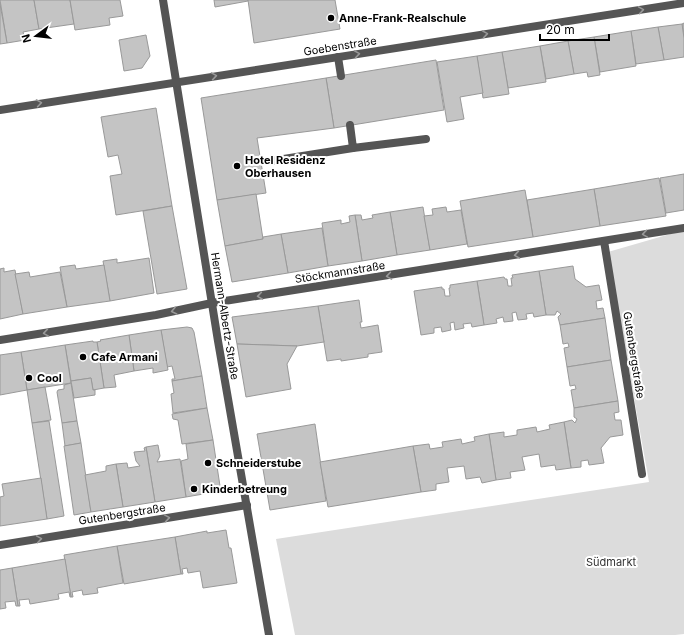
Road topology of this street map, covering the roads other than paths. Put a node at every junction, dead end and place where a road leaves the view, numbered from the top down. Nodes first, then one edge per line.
1 (163, 0) edge
2 (684, 3) edge
3 (338, 57) junction
4 (341, 76) dead end
5 (176, 82) junction
6 (0, 110) edge
7 (350, 126) dead end
8 (426, 139) dead end
9 (353, 148) junction
10 (271, 161) dead end
11 (684, 228) edge
12 (604, 241) junction
13 (212, 303) junction
14 (0, 340) edge
15 (642, 474) dead end
16 (246, 505) junction
17 (0, 545) edge
18 (269, 635) edge

1 - 5 street, Hermann-Albertz-Straße
3 -> 2 street, Goebenstraße
3 - 4 street
5 -> 3 street, Goebenstraße
6 -> 5 street, Goebenstraße
5 - 13 street, Hermann-Albertz-Straße
7 - 9 street
8 - 9 street
9 - 10 street
11 -> 12 street, Stöckmannstraße
12 -> 13 street, Stöckmannstraße
12 - 15 street, Gutenbergstraße
13 -> 14 street, Stöckmannstraße
13 - 16 street, Hermann-Albertz-Straße
17 -> 16 street, Gutenbergstraße
16 - 18 street, Hermann-Albertz-Straße

